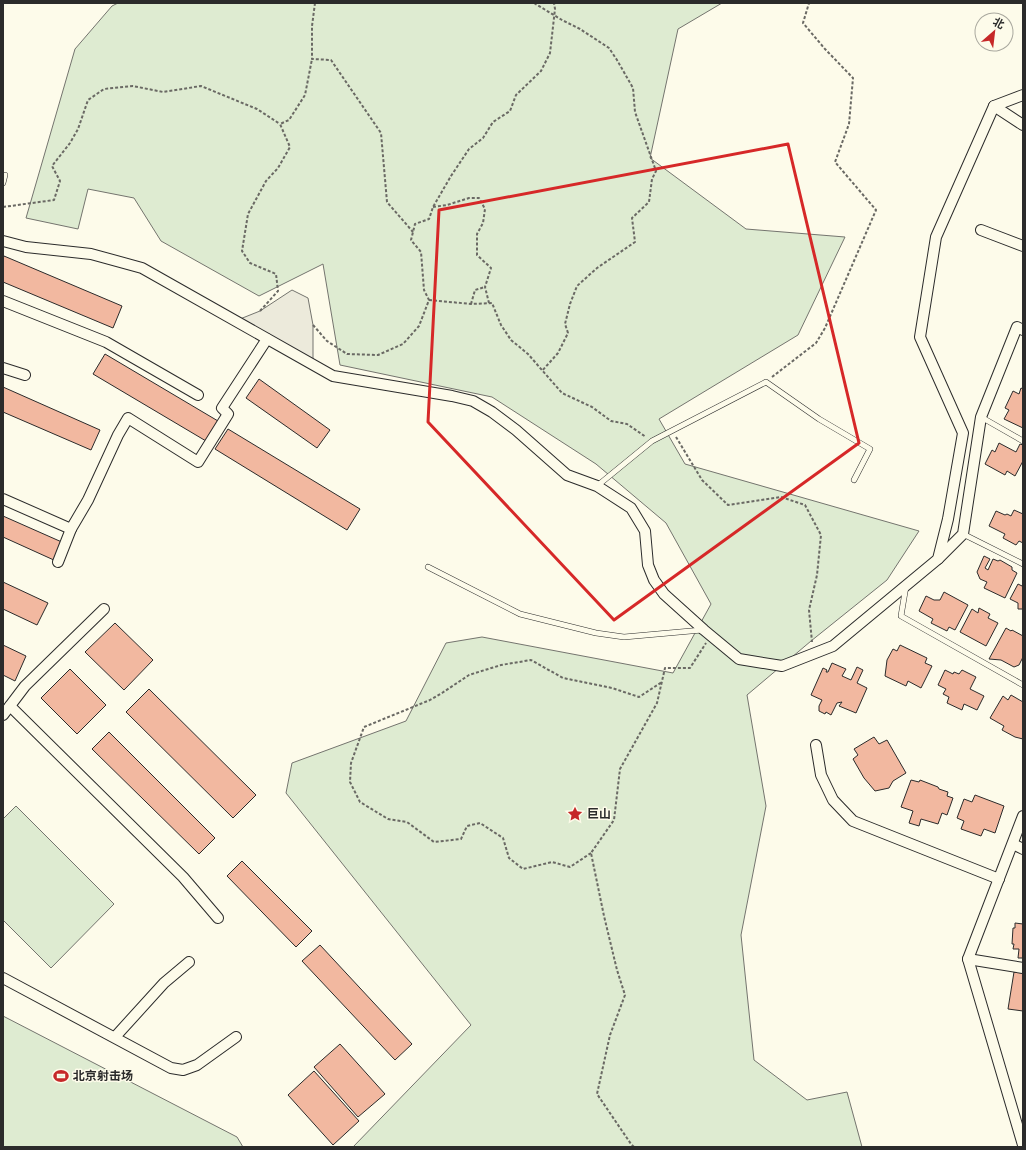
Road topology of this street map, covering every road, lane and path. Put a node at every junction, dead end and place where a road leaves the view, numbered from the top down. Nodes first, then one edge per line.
1 (315, 3) edge
2 (534, 3) edge
3 (554, 3) edge
4 (809, 3) edge
5 (554, 15) junction
6 (312, 59) junction
7 (1023, 94) edge
8 (994, 106) junction
9 (280, 124) junction
10 (1023, 125) edge
11 (5, 175) dead end
12 (3, 183) edge
13 (3, 207) edge
14 (434, 207) junction
15 (981, 230) dead end
16 (413, 232) junction
17 (3, 241) edge
18 (1023, 246) edge
19 (485, 287) junction
20 (3, 300) edge
21 (429, 300) junction
22 (489, 303) junction
23 (471, 304) junction
24 (260, 311) dead end
25 (313, 325) dead end
26 (1023, 330) edge
27 (268, 339) junction
28 (3, 368) edge
29 (542, 371) junction
30 (24, 376) dead end
31 (766, 382) junction
32 (198, 395) dead end
33 (982, 417) junction
34 (673, 431) junction
35 (1023, 440) edge
36 (652, 441) junction
37 (854, 480) dead end
38 (597, 486) junction
39 (3, 499) edge
40 (71, 529) junction
41 (964, 534) junction
42 (938, 559) junction
43 (58, 562) dead end
44 (1023, 564) edge
45 (428, 566) dead end
46 (906, 585) junction
47 (104, 608) dead end
48 (707, 633) junction
49 (813, 654) junction
50 (662, 682) junction
51 (1023, 685) edge
52 (10, 706) junction
53 (3, 715) edge
54 (816, 744) dead end
55 (1023, 816) edge
56 (1013, 844) junction
57 (1023, 849) edge
58 (591, 853) junction
59 (999, 879) junction
60 (218, 918) dead end
61 (968, 959) junction
62 (189, 962) dead end
63 (1023, 968) edge
64 (3, 978) edge
65 (115, 1037) junction
66 (236, 1037) dead end
67 (1023, 1145) edge
68 (634, 1147) edge

1 - 6 path
2 - 5 path
3 - 5 path
4 - 31 path
5 - 14 path
5 - 29 path
6 - 9 path
6 - 16 path
7 - 8 street
8 - 10 street
8 - 42 street
9 - 13 path
9 - 24 path
11 - 12 lane
14 - 16 path
14 - 19 path
15 - 18 street
16 - 21 path
17 - 27 street
19 - 22 path
19 - 23 path
20 - 32 street
21 - 23 path
21 - 25 path
22 - 23 path
22 - 29 path
26 - 33 street
27 - 38 street
27 - 40 street
28 - 30 street
29 - 36 path
31 - 34 lane
31 - 37 lane
33 - 35 lane
33 - 41 street
34 - 36 lane
34 - 49 path
36 - 38 lane
38 - 48 street
39 - 40 street
40 - 43 street
41 - 42 street
41 - 44 lane
42 - 46 street
45 - 48 lane
46 - 49 street
46 - 51 lane
47 - 52 street
48 - 49 street
48 - 50 path
50 - 58 path
50 - 58 path
52 - 53 street
52 - 60 street
54 - 59 street
55 - 56 street
56 - 57 street
56 - 59 street
58 - 68 path
59 - 61 street
61 - 63 street
61 - 67 street
62 - 65 street
64 - 65 street
65 - 66 street

